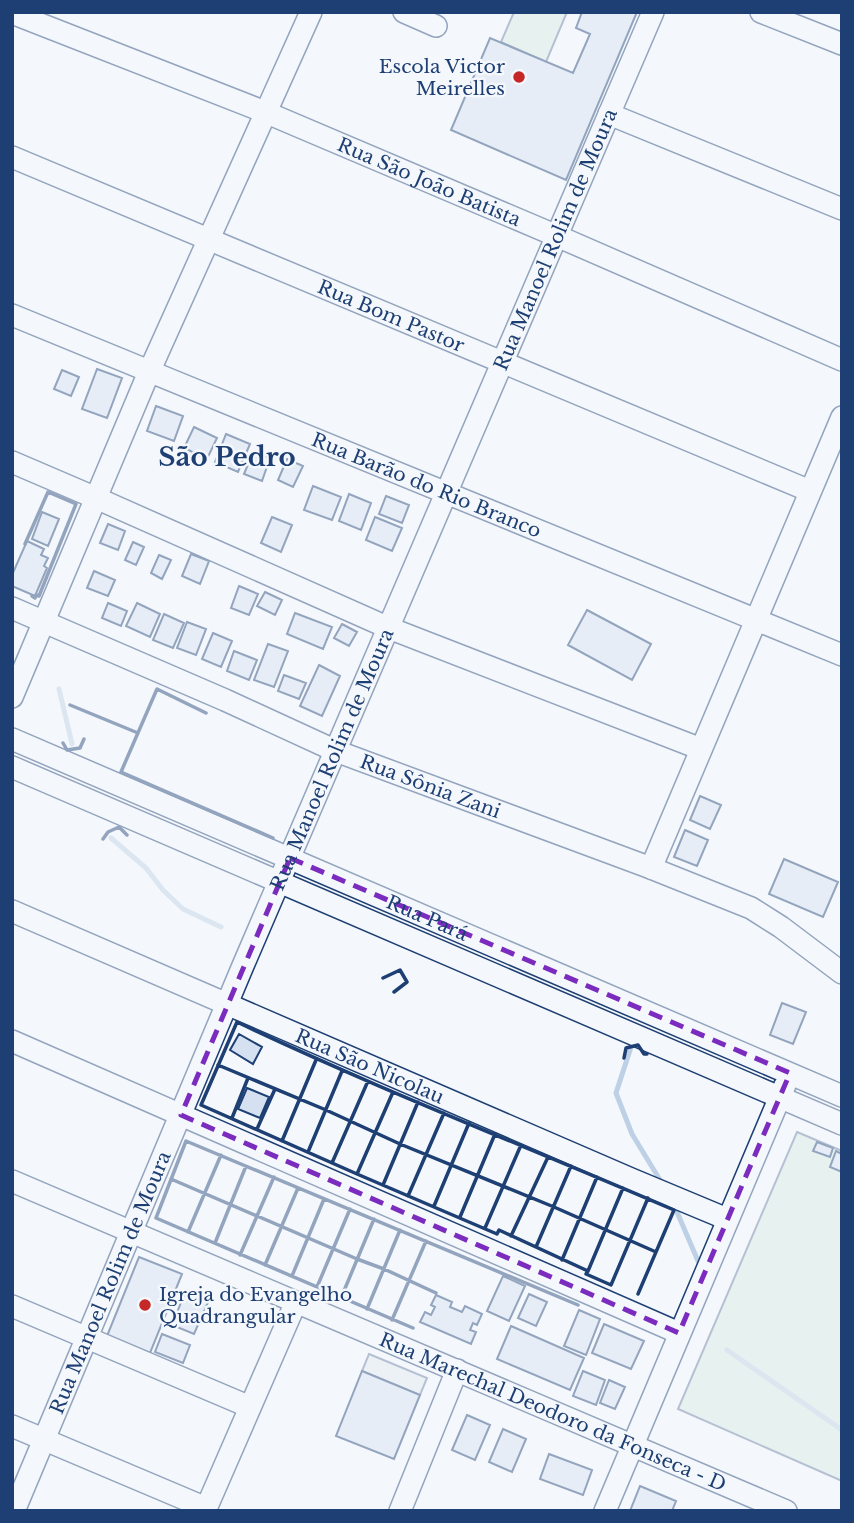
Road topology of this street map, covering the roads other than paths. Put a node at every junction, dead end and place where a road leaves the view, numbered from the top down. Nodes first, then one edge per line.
1 (310, 12) edge
2 (404, 12) edge
3 (653, 12) edge
4 (761, 12) edge
5 (12, 13) edge
6 (436, 26) dead end
7 (842, 44) edge
8 (265, 112) junction
9 (609, 114) junction
10 (12, 157) edge
11 (842, 209) edge
12 (557, 236) junction
13 (208, 238) junction
14 (12, 315) edge
15 (842, 360) edge
16 (503, 362) junction
17 (149, 372) junction
18 (842, 417) edge
19 (12, 462) edge
20 (810, 491) junction
21 (447, 493) junction
22 (96, 498) junction
23 (12, 608) edge
24 (756, 620) junction
25 (44, 621) junction
26 (389, 628) junction
27 (842, 655) edge
28 (12, 696) edge
29 (12, 739) edge
30 (701, 750) junction
31 (336, 751) junction
32 (12, 767) edge
33 (290, 858) junction
34 (651, 867) junction
35 (280, 882) junction
36 (12, 911) edge
37 (839, 962) edge
38 (228, 1004) junction
39 (12, 1041) edge
40 (790, 1073) junction
41 (842, 1096) edge
42 (780, 1097) junction
43 (181, 1115) junction
44 (842, 1124) edge
45 (12, 1181) edge
46 (727, 1219) junction
47 (132, 1232) junction
48 (296, 1302) junction
49 (12, 1306) edge
50 (679, 1334) junction
51 (87, 1337) junction
52 (457, 1370) junction
53 (250, 1407) junction
54 (12, 1426) edge
55 (44, 1441) junction
56 (632, 1445) junction
57 (205, 1510) edge
58 (14, 1511) edge
59 (400, 1511) edge
60 (605, 1511) edge
61 (786, 1511) edge

1 - 8 street
2 - 6 street
3 - 9 street, Rua Manoel Rolim de Moura
4 - 7 street
5 - 8 street, Rua São João Batista
8 - 12 street, Rua São João Batista
8 - 13 street
9 - 11 street
9 - 12 street, Rua Manoel Rolim de Moura
10 - 13 street, Rua Bom Pastor
12 - 15 street, Rua São João Batista
12 - 16 street, Rua Manoel Rolim de Moura
13 - 16 street, Rua Bom Pastor
13 - 17 street
14 - 17 street, Rua Barão do Rio Branco
16 - 20 street, Rua Bom Pastor
16 - 21 street, Rua Manoel Rolim de Moura
17 - 21 street, Rua Barão do Rio Branco
17 - 22 street
18 - 20 street
19 - 22 street
20 - 24 street
21 - 24 street, Rua Barão do Rio Branco
21 - 26 street, Rua Manoel Rolim de Moura
22 - 25 street
22 - 26 street
23 - 25 street, Rua Sônia Zani
24 - 27 street, Rua Barão do Rio Branco
24 - 30 street
25 - 28 street
25 - 31 street, Rua Sônia Zani
26 - 30 street
26 - 31 street, Rua Manoel Rolim de Moura
29 - 33 street, Rua Pará
30 - 34 street
31 - 33 street, Rua Manoel Rolim de Moura
31 - 34 street, Rua Sônia Zani
32 - 35 street, Rua Pará
33 - 35 street, Rua Manoel Rolim de Moura
33 - 40 street, Rua Pará
34 - 37 street, Rua Sônia Zani
35 - 38 street, Rua Manoel Rolim de Moura
35 - 42 street, Rua Pará
36 - 38 street, Rua São Nicolau
38 - 43 street, Rua Manoel Rolim de Moura
38 - 46 street, Rua São Nicolau
39 - 43 street
40 - 41 street, Rua Pará
40 - 42 street
42 - 44 street, Rua Pará
42 - 46 street
43 - 47 street, Rua Manoel Rolim de Moura
43 - 50 street
45 - 47 street, Rua Marechal Deodoro da Fonseca - D
46 - 50 street
47 - 48 street, Rua Marechal Deodoro da Fonseca - D
47 - 51 street, Rua Manoel Rolim de Moura
48 - 52 street, Rua Marechal Deodoro da Fonseca - D
48 - 53 street
49 - 51 street
50 - 56 street
51 - 53 street
51 - 55 street, Rua Manoel Rolim de Moura
52 - 56 street, Rua Marechal Deodoro da Fonseca - D
52 - 59 street
53 - 57 street
54 - 55 street
55 - 57 street
55 - 58 street, Rua Manoel Rolim de Moura
56 - 60 street
56 - 61 street, Rua Marechal Deodoro da Fonseca - D

